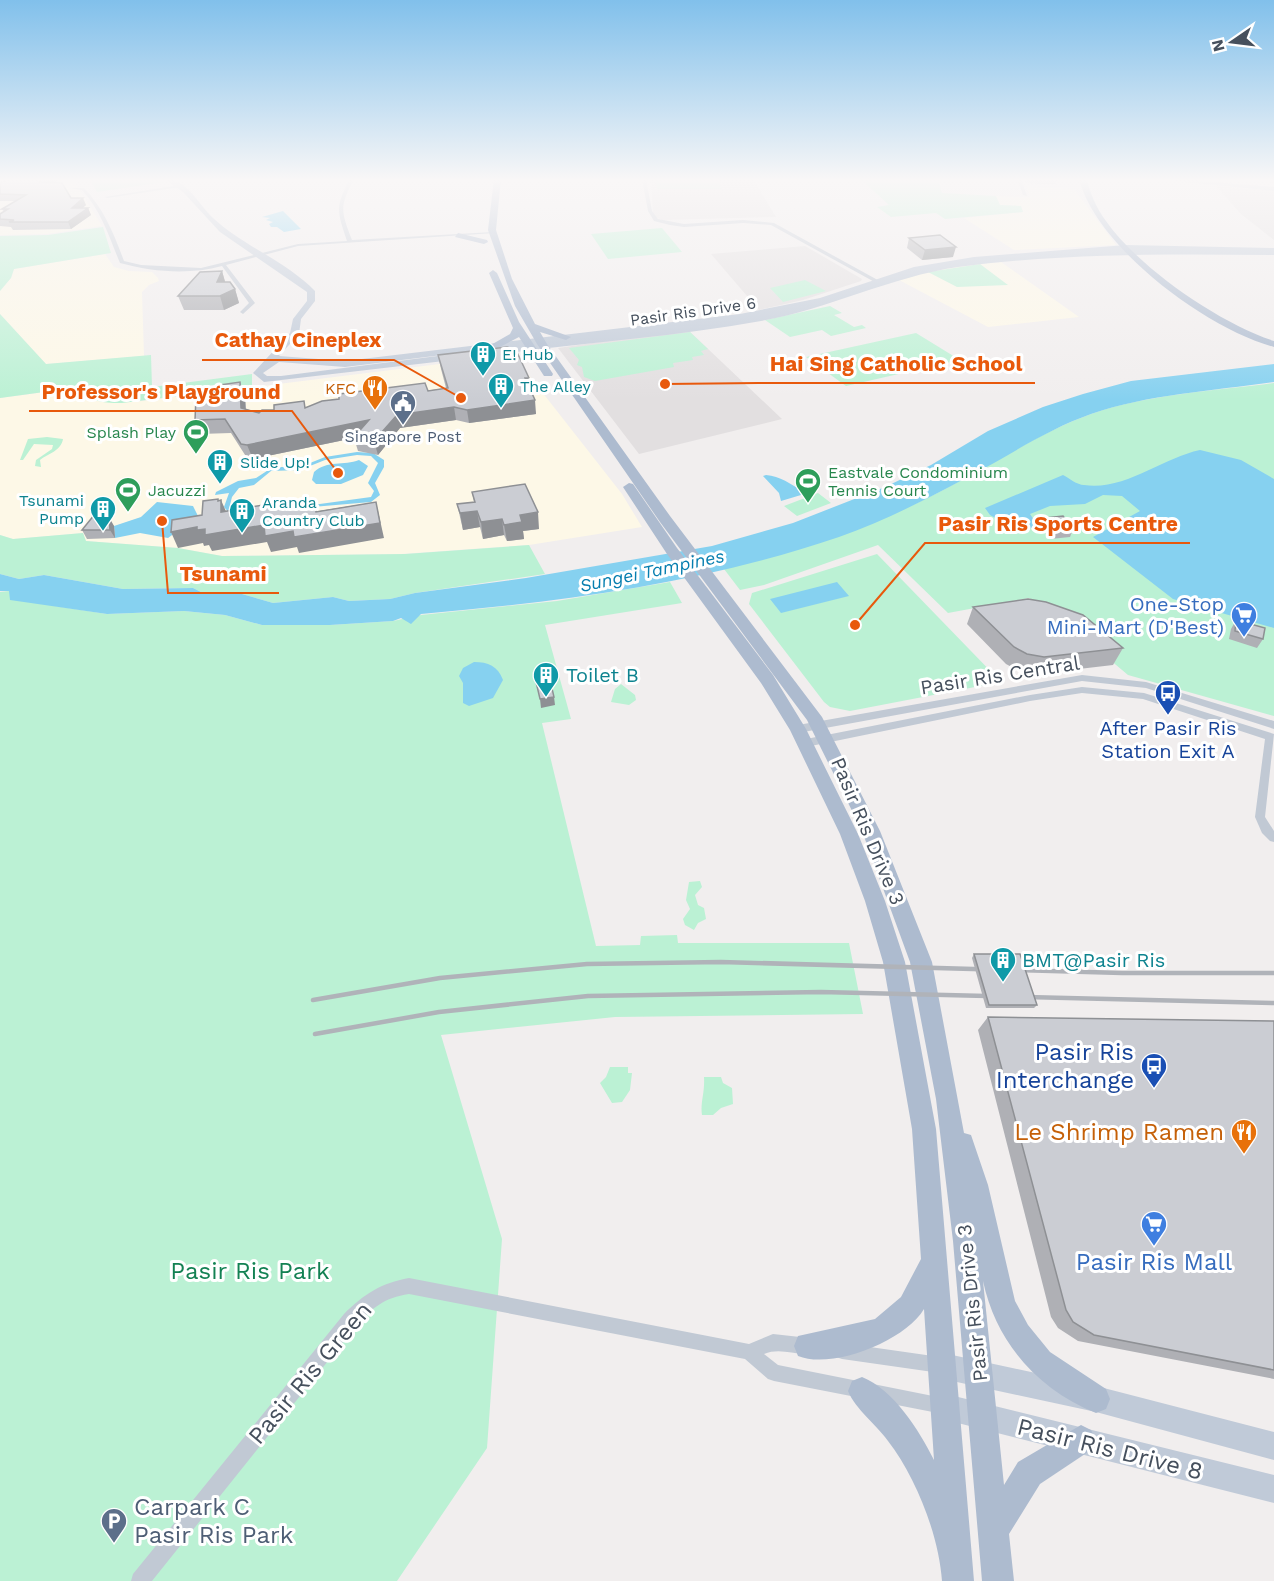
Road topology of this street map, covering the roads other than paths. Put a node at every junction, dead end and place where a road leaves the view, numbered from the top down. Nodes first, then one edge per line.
1 (118, 253) edge
2 (262, 253) edge
3 (499, 253) edge
4 (826, 253) edge
5 (1093, 253) edge
6 (1140, 253) edge
7 (256, 254) junction
8 (223, 264) junction
9 (491, 267) dead end
10 (879, 282) junction
11 (243, 312) dead end
12 (297, 324) junction
13 (531, 326) junction
14 (518, 328) junction
15 (566, 337) junction
16 (578, 340) junction
17 (541, 342) junction
18 (1274, 343) edge
19 (297, 345) dead end
20 (527, 345) junction
21 (494, 346) junction
22 (281, 348) junction
23 (448, 354) junction
24 (551, 357) junction
25 (269, 362) junction
26 (313, 363) junction
27 (700, 577) junction
28 (1274, 724) edge
29 (823, 732) junction
30 (802, 736) junction
31 (1272, 738) edge
32 (1274, 838) edge
33 (950, 1113) junction
34 (933, 1261) junction
35 (808, 1346) junction
36 (749, 1352) junction
37 (942, 1366) junction
38 (979, 1372) junction
39 (862, 1391) junction
40 (1096, 1399) junction
41 (946, 1407) junction
42 (983, 1416) junction
43 (1081, 1440) junction
44 (1274, 1446) edge
45 (1274, 1490) edge
46 (994, 1530) junction
47 (957, 1568) edge
48 (140, 1581) edge
49 (998, 1581) edge

1 - 8 street
2 - 7 street
3 - 13 main road, Pasir Ris Drive 3
4 - 10 street
5 - 10 street, Pasir Ris Drive 6
6 - 18 main road
7 - 8 street
7 - 12 street
8 - 11 street
9 - 14 main road, Pasir Ris Drive 3
10 - 15 street, Pasir Ris Drive 6
10 - 16 street, Pasir Ris Drive 6
12 - 22 street
12 - 26 street
13 - 15 main road
13 - 17 main road, Pasir Ris Drive 3
14 - 20 main road, Pasir Ris Drive 3
14 - 21 main road
15 - 17 street, Pasir Ris Drive 6
16 - 17 street, Pasir Ris Drive 6
16 - 24 main road
17 - 20 street, Pasir Ris Drive 6
17 - 24 main road, Pasir Ris Drive 3
19 - 22 street
20 - 21 street
20 - 23 street
20 - 27 main road, Pasir Ris Drive 3
21 - 23 street
22 - 25 street
23 - 25 street
23 - 26 street
24 - 27 main road, Pasir Ris Drive 3
25 - 26 street
27 - 29 main road, Pasir Ris Drive 3
27 - 30 main road, Pasir Ris Drive 3
28 - 29 street, Pasir Ris Central
29 - 30 street, Pasir Ris Central
29 - 30 street, Pasir Ris Central
29 - 31 street, Pasir Ris Central
29 - 33 main road, Pasir Ris Drive 3
30 - 34 main road, Pasir Ris Drive 3
31 - 32 street
33 - 38 main road, Pasir Ris Drive 3
33 - 40 main road
34 - 35 main road
34 - 37 main road, Pasir Ris Drive 3
35 - 36 street, Pasir Ris Green
35 - 37 street, Pasir Ris Green
36 - 39 street, Pasir Ris Green
36 - 48 street, Pasir Ris Green
37 - 38 street, Pasir Ris Green
37 - 41 main road, Pasir Ris Drive 3
38 - 40 street, Pasir Ris Drive 8
38 - 42 main road, Pasir Ris Drive 3
39 - 41 street, Pasir Ris Green
39 - 47 main road
40 - 44 street, Pasir Ris Drive 8
41 - 42 street, Pasir Ris Drive 8
41 - 47 main road, Pasir Ris Drive 3
42 - 43 street, Pasir Ris Drive 8
42 - 46 main road, Pasir Ris Drive 3
43 - 45 street, Pasir Ris Drive 8
43 - 46 main road
46 - 49 main road, Pasir Ris Drive 3

